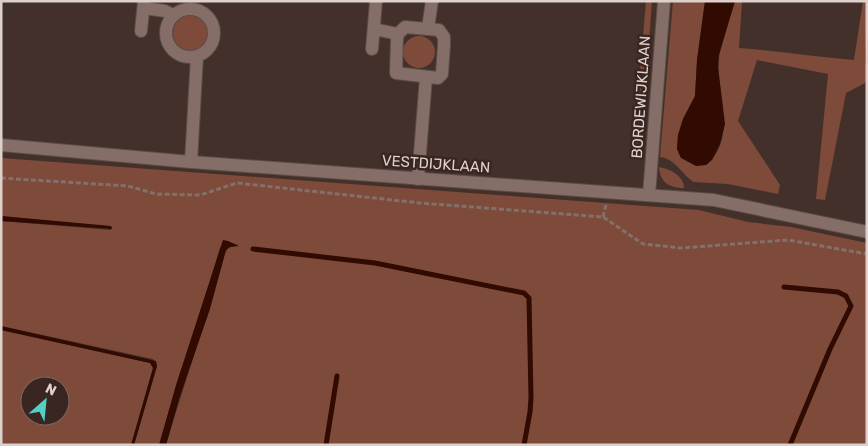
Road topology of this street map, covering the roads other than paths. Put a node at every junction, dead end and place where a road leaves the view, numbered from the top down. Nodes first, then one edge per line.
1 (376, 1) edge
2 (432, 1) edge
3 (664, 1) edge
4 (144, 5) edge
5 (202, 7) edge
6 (173, 15) junction
7 (428, 28) junction
8 (374, 29) junction
9 (141, 31) dead end
10 (398, 34) junction
11 (372, 49) dead end
12 (197, 56) junction
13 (426, 77) junction
14 (1, 145) edge
15 (191, 162) junction
16 (418, 179) junction
17 (650, 195) junction
18 (867, 232) edge

1 - 8 street
2 - 7 street
3 - 17 street, BORDEWIJKLAAN
4 - 6 street
4 - 9 street
5 - 6 street
5 - 12 street
6 - 12 street
7 - 10 street
7 - 13 street
8 - 10 street
8 - 11 street
10 - 13 street
12 - 15 street
13 - 16 street
14 - 15 street, VESTDIJKLAAN
15 - 16 street, VESTDIJKLAAN
16 - 17 street, VESTDIJKLAAN
17 - 18 street, VESTDIJKLAAN

